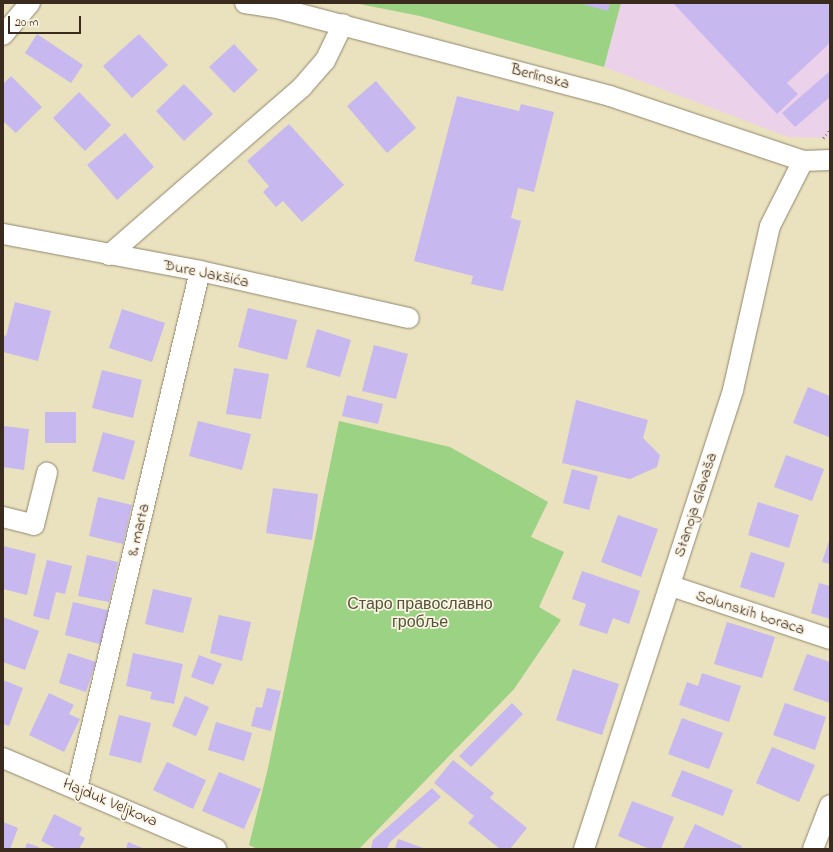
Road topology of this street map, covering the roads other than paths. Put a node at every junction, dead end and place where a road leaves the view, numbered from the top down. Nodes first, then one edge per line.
1 (30, 3) edge
2 (245, 3) edge
3 (343, 24) junction
4 (3, 34) edge
5 (830, 160) edge
6 (803, 161) junction
7 (3, 234) edge
8 (109, 255) junction
9 (200, 272) junction
10 (409, 318) dead end
11 (48, 473) dead end
12 (3, 517) edge
13 (671, 586) junction
14 (830, 639) edge
15 (3, 758) edge
16 (77, 788) junction
17 (830, 805) edge
18 (216, 849) edge
19 (584, 849) edge
20 (813, 849) edge

1 - 4 street
2 - 3 street, Berlinska
3 - 6 street, Berlinska
3 - 8 street
5 - 6 street, Berlinska
6 - 13 street, Stanoja Glavaša
7 - 8 street, Đure Jakšića
8 - 9 street, Đure Jakšića
9 - 10 street, Đure Jakšića
9 - 16 street, 8. marta
11 - 12 street
13 - 14 street, Solunskih boraca
13 - 19 street, Stanoja Glavaša
15 - 16 street, Hajduk Veljkova
16 - 18 street, Hajduk Veljkova
17 - 20 street

